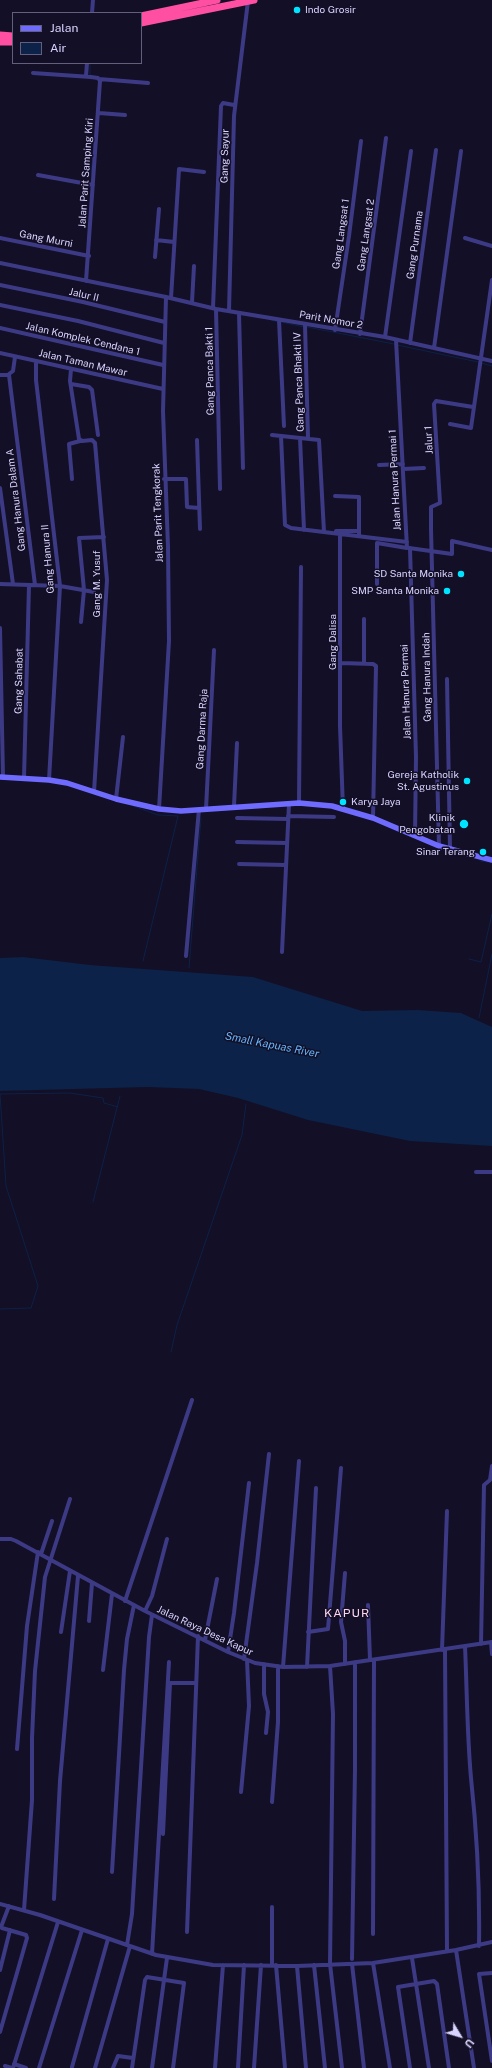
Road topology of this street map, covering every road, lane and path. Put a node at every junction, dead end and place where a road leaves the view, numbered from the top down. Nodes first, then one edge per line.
1 (93, 0) edge
2 (217, 0) edge
3 (251, 1) edge
4 (197, 7) junction
5 (92, 12) edge
6 (142, 16) edge
7 (142, 23) edge
8 (0, 36) edge
9 (12, 36) edge
10 (0, 42) edge
11 (12, 42) edge
12 (87, 64) edge
13 (33, 73) dead end
14 (89, 77) junction
15 (99, 79) junction
16 (148, 83) dead end
17 (234, 105) junction
18 (99, 113) junction
19 (125, 115) dead end
20 (386, 138) dead end
21 (361, 141) dead end
22 (436, 150) dead end
23 (411, 151) dead end
24 (461, 152) dead end
25 (204, 172) dead end
26 (38, 174) dead end
27 (91, 185) junction
28 (158, 209) dead end
29 (0, 238) edge
30 (465, 238) dead end
31 (156, 240) junction
32 (174, 242) junction
33 (492, 246) edge
34 (89, 256) junction
35 (155, 257) dead end
36 (0, 263) edge
37 (194, 266) dead end
38 (492, 280) edge
39 (86, 281) junction
40 (0, 285) edge
41 (169, 297) junction
42 (192, 302) junction
43 (0, 305) edge
44 (215, 308) junction
45 (230, 311) junction
46 (239, 313) junction
47 (279, 320) junction
48 (165, 322) junction
49 (305, 325) junction
50 (0, 328) edge
51 (335, 330) junction
52 (360, 334) junction
53 (385, 337) junction
54 (164, 343) junction
55 (396, 343) junction
56 (410, 343) junction
57 (434, 348) junction
58 (0, 353) edge
59 (15, 357) junction
60 (480, 357) junction
61 (36, 361) junction
62 (492, 361) edge
63 (163, 365) junction
64 (71, 369) junction
65 (9, 374) junction
66 (0, 375) edge
67 (71, 384) junction
68 (162, 390) junction
69 (473, 407) junction
70 (450, 424) dead end
71 (284, 426) dead end
72 (98, 435) dead end
73 (272, 435) dead end
74 (281, 436) junction
75 (300, 438) junction
76 (308, 438) junction
77 (197, 440) dead end
78 (80, 441) junction
79 (403, 464) junction
80 (379, 465) dead end
81 (242, 468) dead end
82 (424, 468) dead end
83 (403, 469) junction
84 (72, 479) dead end
85 (164, 479) junction
86 (0, 488) edge
87 (220, 489) dead end
88 (335, 496) dead end
89 (199, 508) junction
90 (431, 508) joint
91 (200, 529) dead end
92 (304, 530) junction
93 (336, 531) dead end
94 (324, 532) junction
95 (340, 534) junction
96 (359, 534) junction
97 (104, 536) junction
98 (407, 542) junction
99 (408, 548) junction
100 (492, 550) edge
101 (433, 552) junction
102 (301, 567) dead end
103 (0, 584) edge
104 (13, 584) junction
105 (376, 584) dead end
106 (29, 585) junction
107 (35, 585) junction
108 (60, 586) junction
109 (84, 590) junction
110 (94, 592) dead end
111 (364, 619) dead end
112 (81, 622) dead end
113 (0, 628) edge
114 (214, 650) dead end
115 (341, 663) junction
116 (364, 663) junction
117 (447, 679) dead end
118 (123, 738) dead end
119 (237, 743) dead end
120 (2, 777) edge
121 (24, 778) junction
122 (49, 780) junction
123 (94, 792) junction
124 (116, 800) junction
125 (299, 803) junction
126 (289, 804) junction
127 (234, 806) junction
128 (199, 809) junction
129 (206, 809) junction
130 (343, 809) junction
131 (159, 810) junction
132 (334, 816) dead end
133 (237, 818) dead end
134 (288, 818) junction
135 (373, 818) junction
136 (415, 835) junction
137 (237, 842) dead end
138 (287, 843) junction
139 (439, 846) junction
140 (450, 849) junction
141 (492, 860) edge
142 (239, 864) dead end
143 (286, 865) junction
144 (282, 952) dead end
145 (186, 956) dead end
146 (476, 1172) dead end
147 (492, 1172) edge
148 (192, 1400) dead end
149 (269, 1454) dead end
150 (299, 1461) dead end
151 (492, 1466) edge
152 (341, 1468) dead end
153 (249, 1484) dead end
154 (316, 1488) dead end
155 (70, 1499) dead end
156 (447, 1511) dead end
157 (52, 1521) dead end
158 (0, 1539) edge
159 (167, 1539) dead end
160 (0, 1543) edge
161 (40, 1553) junction
162 (49, 1559) junction
163 (70, 1571) junction
164 (345, 1573) dead end
165 (78, 1576) junction
166 (217, 1579) dead end
167 (92, 1583) junction
168 (112, 1594) junction
169 (125, 1601) junction
170 (134, 1605) junction
171 (368, 1605) dead end
172 (145, 1611) junction
173 (152, 1615) junction
174 (88, 1621) dead end
175 (62, 1632) dead end
176 (308, 1632) junction
177 (198, 1636) junction
178 (205, 1640) junction
179 (492, 1642) edge
180 (481, 1644) junction
181 (465, 1646) junction
182 (443, 1650) junction
183 (228, 1652) junction
184 (492, 1654) edge
185 (246, 1660) junction
186 (372, 1660) junction
187 (169, 1662) dead end
188 (355, 1662) junction
189 (264, 1664) junction
190 (345, 1664) junction
191 (278, 1666) junction
192 (330, 1666) junction
193 (283, 1667) junction
194 (307, 1667) junction
195 (103, 1670) dead end
196 (195, 1684) junction
197 (266, 1733) dead end
198 (17, 1749) dead end
199 (241, 1792) dead end
200 (272, 1802) dead end
201 (163, 1834) dead end
202 (112, 1872) dead end
203 (54, 1899) dead end
204 (0, 1904) edge
205 (9, 1906) junction
206 (272, 1907) dead end
207 (24, 1910) junction
208 (58, 1922) junction
209 (1, 1927) edge
210 (10, 1930) junction
211 (82, 1930) junction
212 (187, 1932) dead end
213 (373, 1934) dead end
214 (108, 1939) junction
215 (492, 1943) edge
216 (129, 1946) junction
217 (479, 1946) junction
218 (456, 1950) junction
219 (447, 1951) junction
220 (152, 1954) junction
221 (167, 1958) junction
222 (412, 1958) junction
223 (352, 1959) dead end
224 (373, 1963) junction
225 (330, 1964) junction
226 (352, 1964) junction
227 (222, 1965) junction
228 (244, 1965) junction
229 (261, 1965) junction
230 (274, 1965) junction
231 (314, 1965) junction
232 (297, 1966) junction
233 (0, 1970) edge
234 (492, 1973) edge
235 (165, 1980) junction
236 (416, 1984) junction
237 (0, 2032) edge
238 (134, 2058) junction
239 (492, 2061) edge
240 (5, 2066) dead end
241 (13, 2067) edge
242 (72, 2067) dead end
243 (26, 2068) edge
244 (39, 2068) edge
245 (95, 2068) edge
246 (113, 2068) edge
247 (132, 2068) edge
248 (152, 2068) edge
249 (173, 2068) edge
250 (214, 2068) edge
251 (238, 2068) edge
252 (254, 2068) edge
253 (285, 2068) edge
254 (306, 2068) edge
255 (325, 2068) edge
256 (342, 2068) edge
257 (364, 2068) edge
258 (390, 2068) edge
259 (410, 2068) edge
260 (429, 2068) edge
261 (449, 2068) edge
262 (474, 2068) edge

1 - 5 street
2 - 4 highway
3 - 4 highway
3 - 17 street, Gang Sayur
4 - 6 highway
4 - 7 highway
8 - 9 highway
10 - 11 highway
12 - 14 street
13 - 14 street
14 - 15 street
15 - 16 street
15 - 18 street, Jalan Parit Samping Kiri
17 - 44 street, Gang Panca Bakti 1
17 - 45 street, Gang Sayur
18 - 19 street
18 - 27 street, Jalan Parit Samping Kiri
20 - 52 street, Gang Langsat 2
21 - 51 street, Gang Langsat 1
22 - 56 street, Gang Purnama
23 - 53 street
24 - 57 street
25 - 32 street, Jalan Parit Tengkorak
26 - 27 street
27 - 34 street, Jalan Parit Samping Kiri
28 - 31 street
29 - 34 street, Gang Murni
30 - 33 street
31 - 32 street
31 - 35 street
32 - 41 street, Jalan Parit Tengkorak
34 - 39 street, Jalan Parit Samping Kiri
36 - 39 street
37 - 42 street
38 - 60 street
39 - 41 street
40 - 48 street, Jalur II
41 - 42 street, Parit Nomor 2
41 - 48 street, Jalan Parit Tengkorak
42 - 44 street, Parit Nomor 2
43 - 54 street
44 - 45 street, Parit Nomor 2
44 - 87 street, Gang Panca Bakti 1
45 - 46 street, Parit Nomor 2
46 - 47 street, Parit Nomor 2
46 - 81 street
47 - 49 street, Parit Nomor 2
47 - 71 street
48 - 54 street, Jalan Parit Tengkorak
49 - 51 street, Parit Nomor 2
49 - 76 street, Gang Panca Bhakti IV
50 - 63 street, Jalan Komplek Cendana 1
51 - 52 street, Parit Nomor 2
52 - 53 street, Parit Nomor 2
53 - 55 street, Parit Nomor 2
54 - 63 street, Jalan Parit Tengkorak
55 - 56 street, Parit Nomor 2
55 - 79 street, Jalan Hanura Permai 1
56 - 57 street, Parit Nomor 2
57 - 60 street, Parit Nomor 2
58 - 59 street, Jalan Taman Mawar
59 - 61 street, Jalan Taman Mawar
59 - 65 street
60 - 62 street, Parit Nomor 2
60 - 69 street
61 - 64 street, Jalan Taman Mawar
61 - 108 street, Gang Hanura II
63 - 68 street, Jalan Parit Tengkorak
64 - 67 street
64 - 68 street, Jalan Taman Mawar
65 - 66 street
65 - 107 street, Gang Hanura Dalam A
67 - 72 street
67 - 78 street
68 - 85 street, Jalan Parit Tengkorak
69 - 70 street
69 - 90 street, Jalur 1
73 - 74 street
74 - 75 street
74 - 92 street
75 - 76 street
75 - 92 street
76 - 94 street
77 - 89 street
78 - 84 street
78 - 97 street, Gang M. Yusuf
79 - 80 street
79 - 83 street, Jalan Hanura Permai 1
82 - 83 street
83 - 98 street, Jalan Hanura Permai 1
85 - 89 street
85 - 131 street, Jalan Parit Tengkorak
86 - 104 street
88 - 96 street
89 - 91 street
90 - 101 street, Gang Hanura Indah
92 - 94 street
93 - 96 street
94 - 95 street
95 - 96 street
95 - 115 street, Gang Dalisa
96 - 98 street
97 - 109 street
97 - 123 street, Gang M. Yusuf
98 - 99 street, Jalan Hanura Permai 1
99 - 101 street
99 - 105 street, Jalan Hanura Permai 1
99 - 136 street, Jalan Hanura Permai
100 - 101 street
101 - 139 street, Gang Hanura Indah
102 - 125 street
103 - 104 street
104 - 106 street
106 - 107 street
106 - 121 street, Gang Sahabat
107 - 108 street
108 - 109 street
108 - 122 street, Gang Hanura II
109 - 110 street
109 - 112 street
111 - 116 street
113 - 120 street
114 - 129 street, Gang Darma Raja
115 - 116 street
115 - 130 street, Gang Dalisa
116 - 135 street
117 - 140 street
118 - 124 street
119 - 127 street
120 - 121 main road
121 - 122 main road
122 - 123 main road
123 - 124 main road
124 - 131 main road
125 - 126 main road
125 - 130 main road
126 - 127 main road
126 - 134 street
127 - 129 main road
128 - 129 main road
128 - 131 main road
128 - 145 street
130 - 135 main road
132 - 134 street
133 - 134 street
134 - 138 street
135 - 136 main road
136 - 139 main road
137 - 138 street
138 - 143 street
139 - 140 main road
140 - 141 main road
142 - 143 street
143 - 144 street
146 - 147 street
148 - 169 street
149 - 185 street
150 - 193 street
151 - 180 street
152 - 176 street
153 - 183 street
154 - 176 street
155 - 162 street
156 - 182 street
157 - 161 street
158 - 160 street
158 - 161 street, Jalan Raya Desa Kapur
159 - 172 street
161 - 162 street, Jalan Raya Desa Kapur
161 - 198 street
162 - 163 street, Jalan Raya Desa Kapur
162 - 207 street
163 - 165 street, Jalan Raya Desa Kapur
163 - 175 street
164 - 190 street
165 - 167 street, Jalan Raya Desa Kapur
165 - 203 street
166 - 178 street
167 - 168 street, Jalan Raya Desa Kapur
167 - 174 street
168 - 169 street, Jalan Raya Desa Kapur
168 - 195 street
169 - 170 street, Jalan Raya Desa Kapur
170 - 172 street, Jalan Raya Desa Kapur
170 - 202 street
171 - 186 street
172 - 173 street, Jalan Raya Desa Kapur
173 - 177 street, Jalan Raya Desa Kapur
173 - 216 street
176 - 194 street
177 - 178 street, Jalan Raya Desa Kapur
177 - 196 street
178 - 183 street, Jalan Raya Desa Kapur
179 - 180 street, Jalan Raya Desa Kapur
179 - 184 street
180 - 181 street, Jalan Raya Desa Kapur
181 - 182 street, Jalan Raya Desa Kapur
181 - 217 street
182 - 186 street, Jalan Raya Desa Kapur
182 - 219 street
183 - 185 street, Jalan Raya Desa Kapur
185 - 189 street, Jalan Raya Desa Kapur
185 - 199 street
186 - 188 street, Jalan Raya Desa Kapur
186 - 213 street
187 - 220 street
188 - 190 street, Jalan Raya Desa Kapur
188 - 223 street
189 - 191 street, Jalan Raya Desa Kapur
189 - 197 street
190 - 192 street, Jalan Raya Desa Kapur
191 - 193 street, Jalan Raya Desa Kapur
191 - 200 street
192 - 194 street, Jalan Raya Desa Kapur
192 - 225 street
193 - 194 street, Jalan Raya Desa Kapur
196 - 201 street
196 - 212 street
204 - 205 street
205 - 207 street
205 - 209 street
206 - 230 street
207 - 208 street
208 - 211 street
208 - 241 street
209 - 210 street
210 - 233 street
210 - 237 street
211 - 214 street
211 - 244 street
214 - 216 street
214 - 242 street
215 - 217 street
216 - 220 street
216 - 245 street
217 - 218 street
218 - 219 street
218 - 262 street
219 - 222 street
220 - 221 street
221 - 227 street
221 - 235 street
222 - 224 street
222 - 236 street
224 - 226 street
224 - 258 street
225 - 226 street
225 - 231 street
225 - 256 street
226 - 257 street
227 - 228 street
227 - 250 street
228 - 229 street
228 - 251 street
229 - 230 street
229 - 252 street
230 - 232 street
230 - 253 street
231 - 232 street
231 - 255 street
232 - 254 street
234 - 239 street
235 - 238 street
235 - 248 street
235 - 249 street
236 - 259 street
236 - 260 street
236 - 261 street
238 - 246 street
238 - 247 street
240 - 241 street
241 - 243 street

